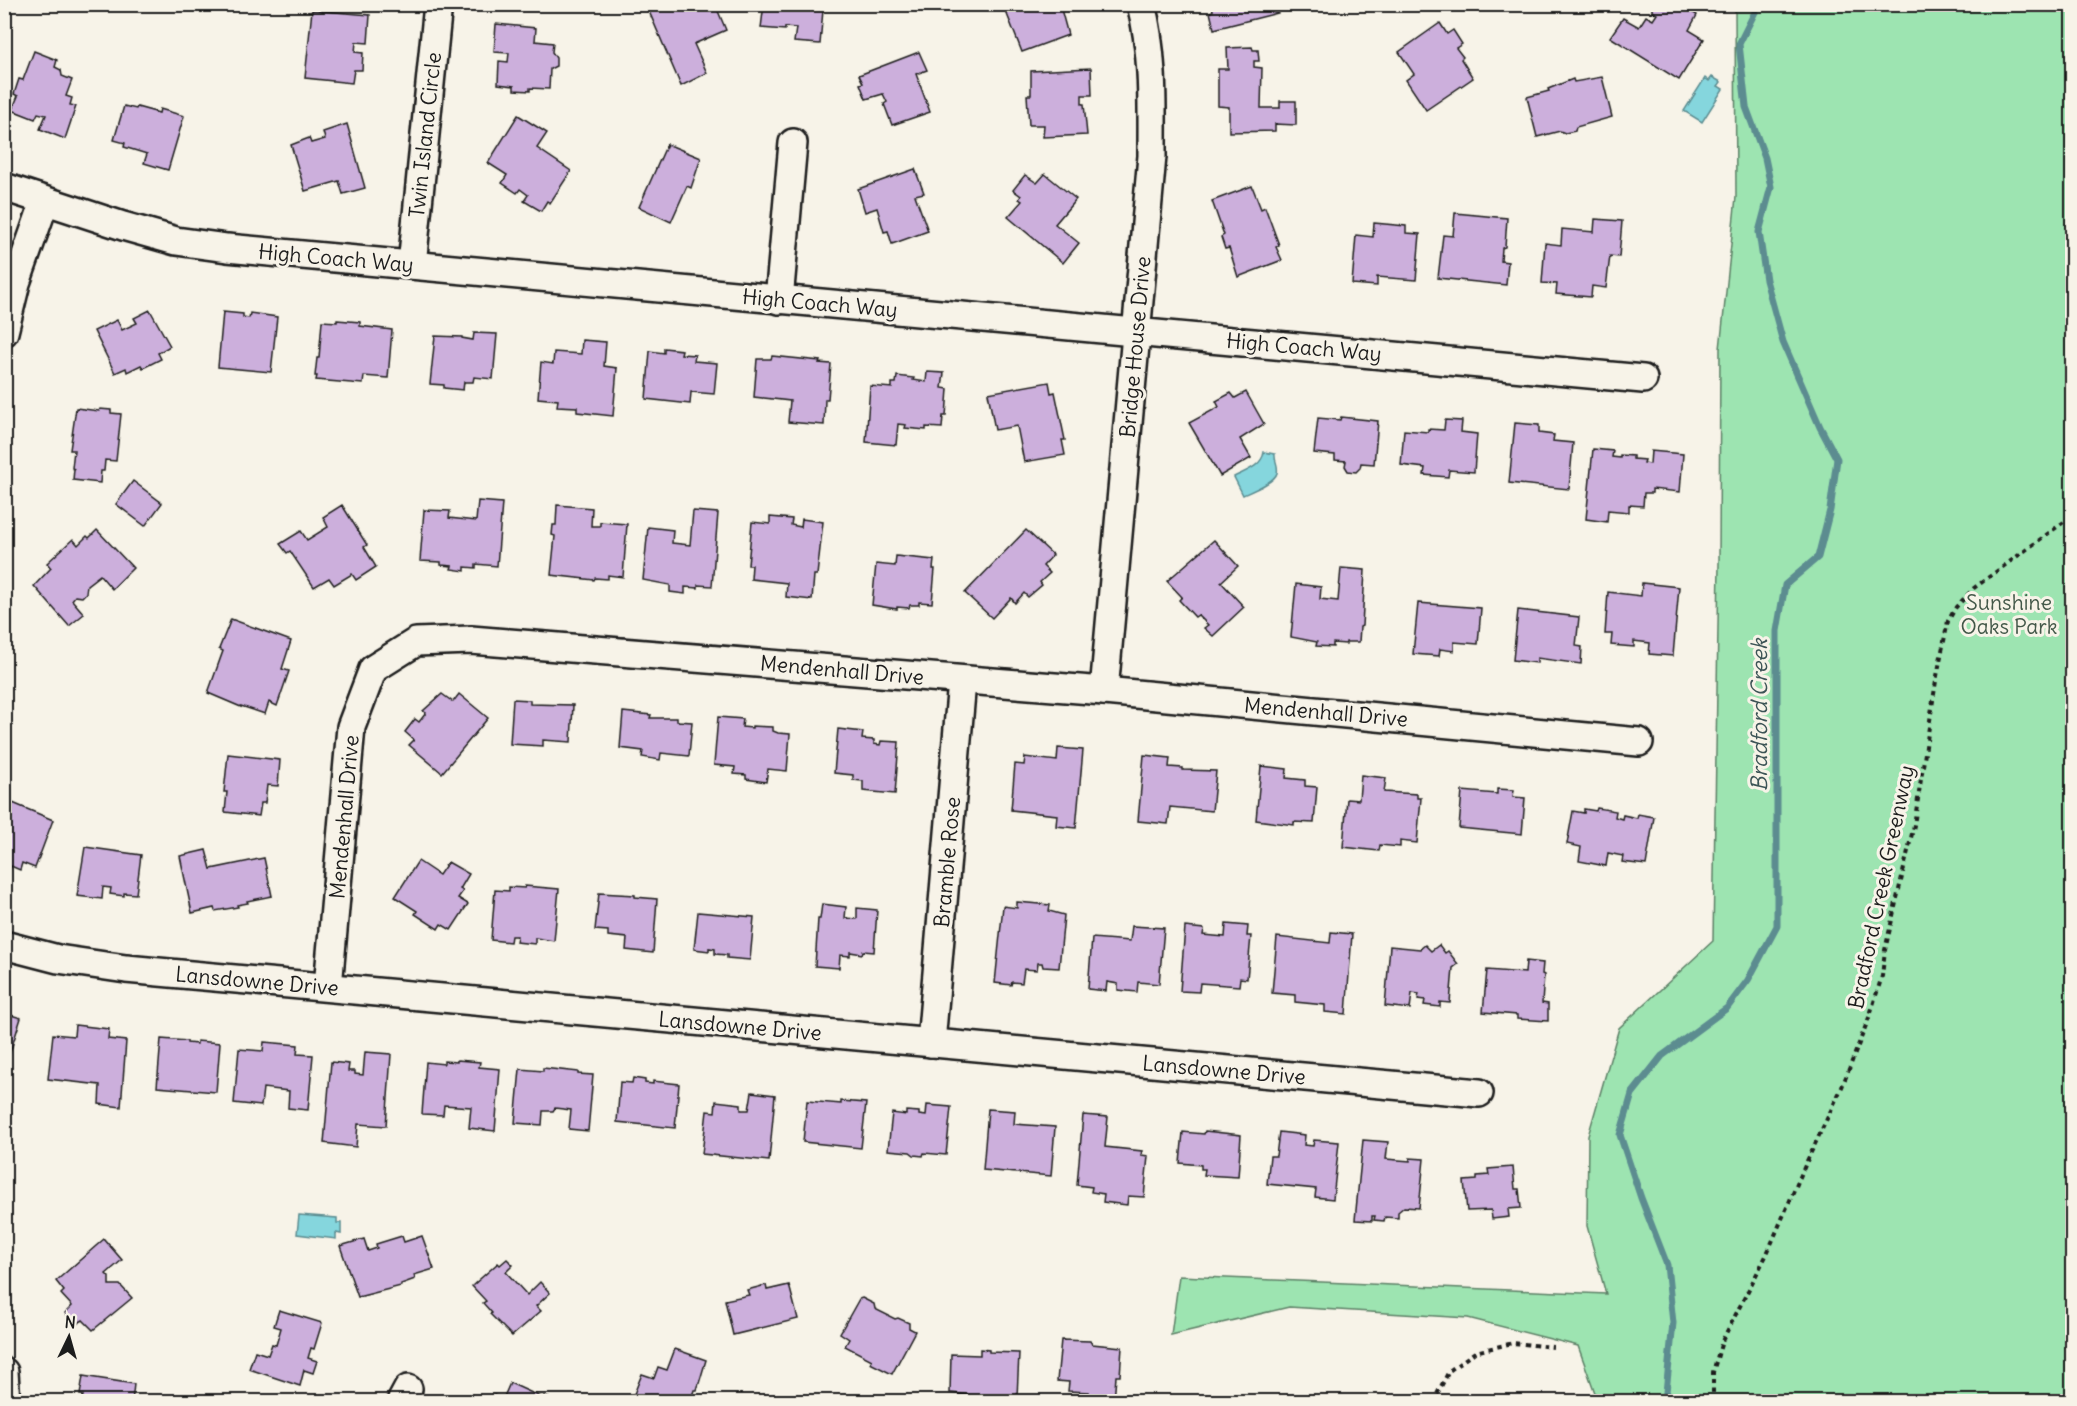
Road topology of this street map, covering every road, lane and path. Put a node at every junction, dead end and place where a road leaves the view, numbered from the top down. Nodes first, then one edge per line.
1 (438, 4) edge
2 (1141, 4) edge
3 (793, 143) dead end
4 (4, 187) edge
5 (45, 201) junction
6 (412, 265) junction
7 (779, 300) junction
8 (1136, 331) junction
9 (4, 332) edge
10 (1643, 379) dead end
11 (2073, 516) edge
12 (962, 681) junction
13 (1104, 691) junction
14 (1639, 742) dead end
15 (4, 945) edge
16 (328, 987) junction
17 (931, 1043) junction
18 (1479, 1093) dead end
19 (1553, 1347) dead end
20 (4, 1372) edge
21 (6, 1401) edge
22 (1434, 1401) edge
23 (1713, 1401) edge

1 - 6 street, Twin Island Circle
2 - 8 street, Bridge House Drive
3 - 7 street
4 - 5 street, High Coach Way
5 - 6 street, High Coach Way
5 - 9 street
6 - 7 street, High Coach Way
7 - 8 street, High Coach Way
8 - 10 street, High Coach Way
8 - 13 street, Bridge House Drive
11 - 23 path, Bradford Creek Greenway
12 - 13 street, Mendenhall Drive
12 - 16 street, Mendenhall Drive
12 - 17 street, Bramble Rose
13 - 14 street, Mendenhall Drive
15 - 16 street, Lansdowne Drive
16 - 17 street, Lansdowne Drive
17 - 18 street, Lansdowne Drive
19 - 22 path
20 - 21 street

